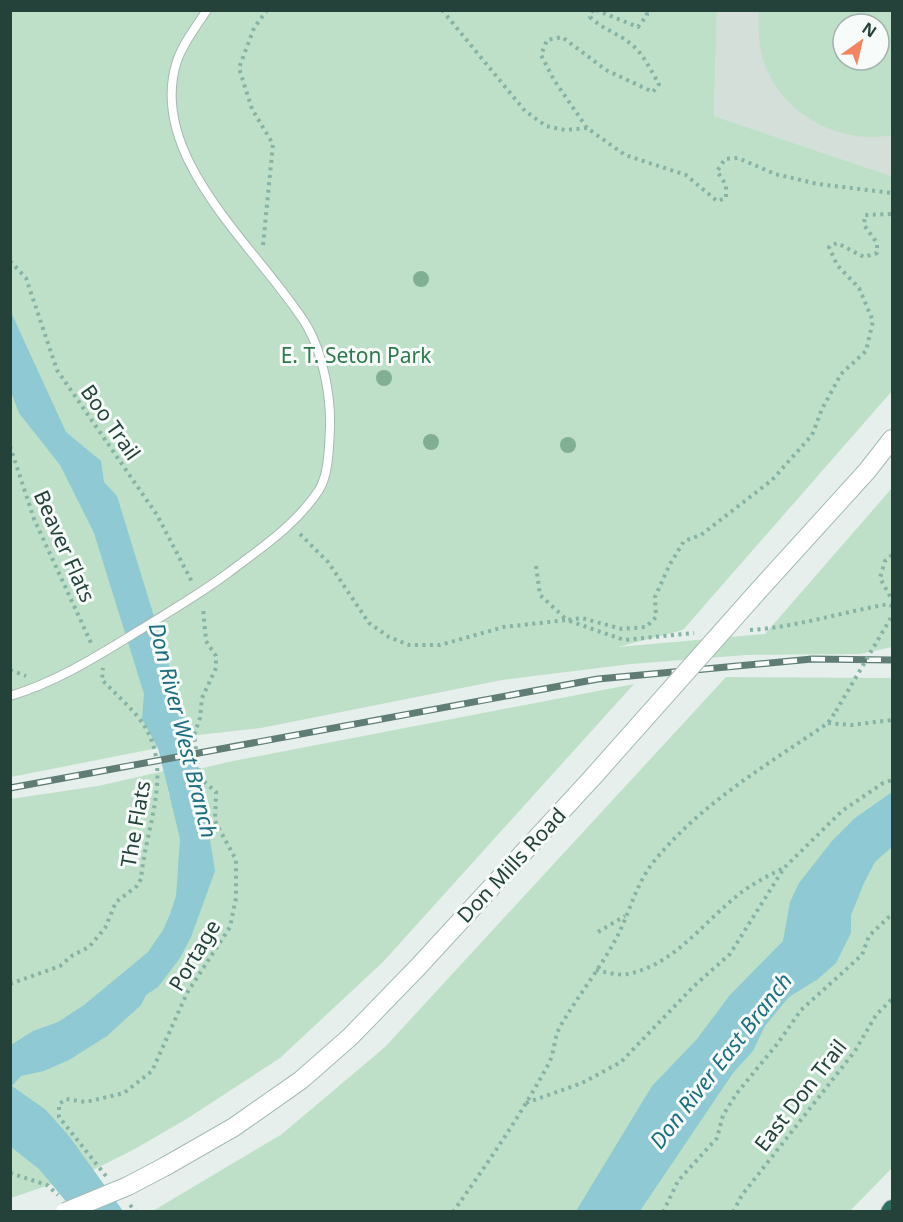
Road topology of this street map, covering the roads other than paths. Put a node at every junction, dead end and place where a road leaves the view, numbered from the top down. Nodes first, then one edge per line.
1 (207, 10) edge
2 (892, 439) edge
3 (10, 696) edge
4 (62, 1204) edge

1 - 3 lane
2 - 4 main road, Don Mills Road, bridge

